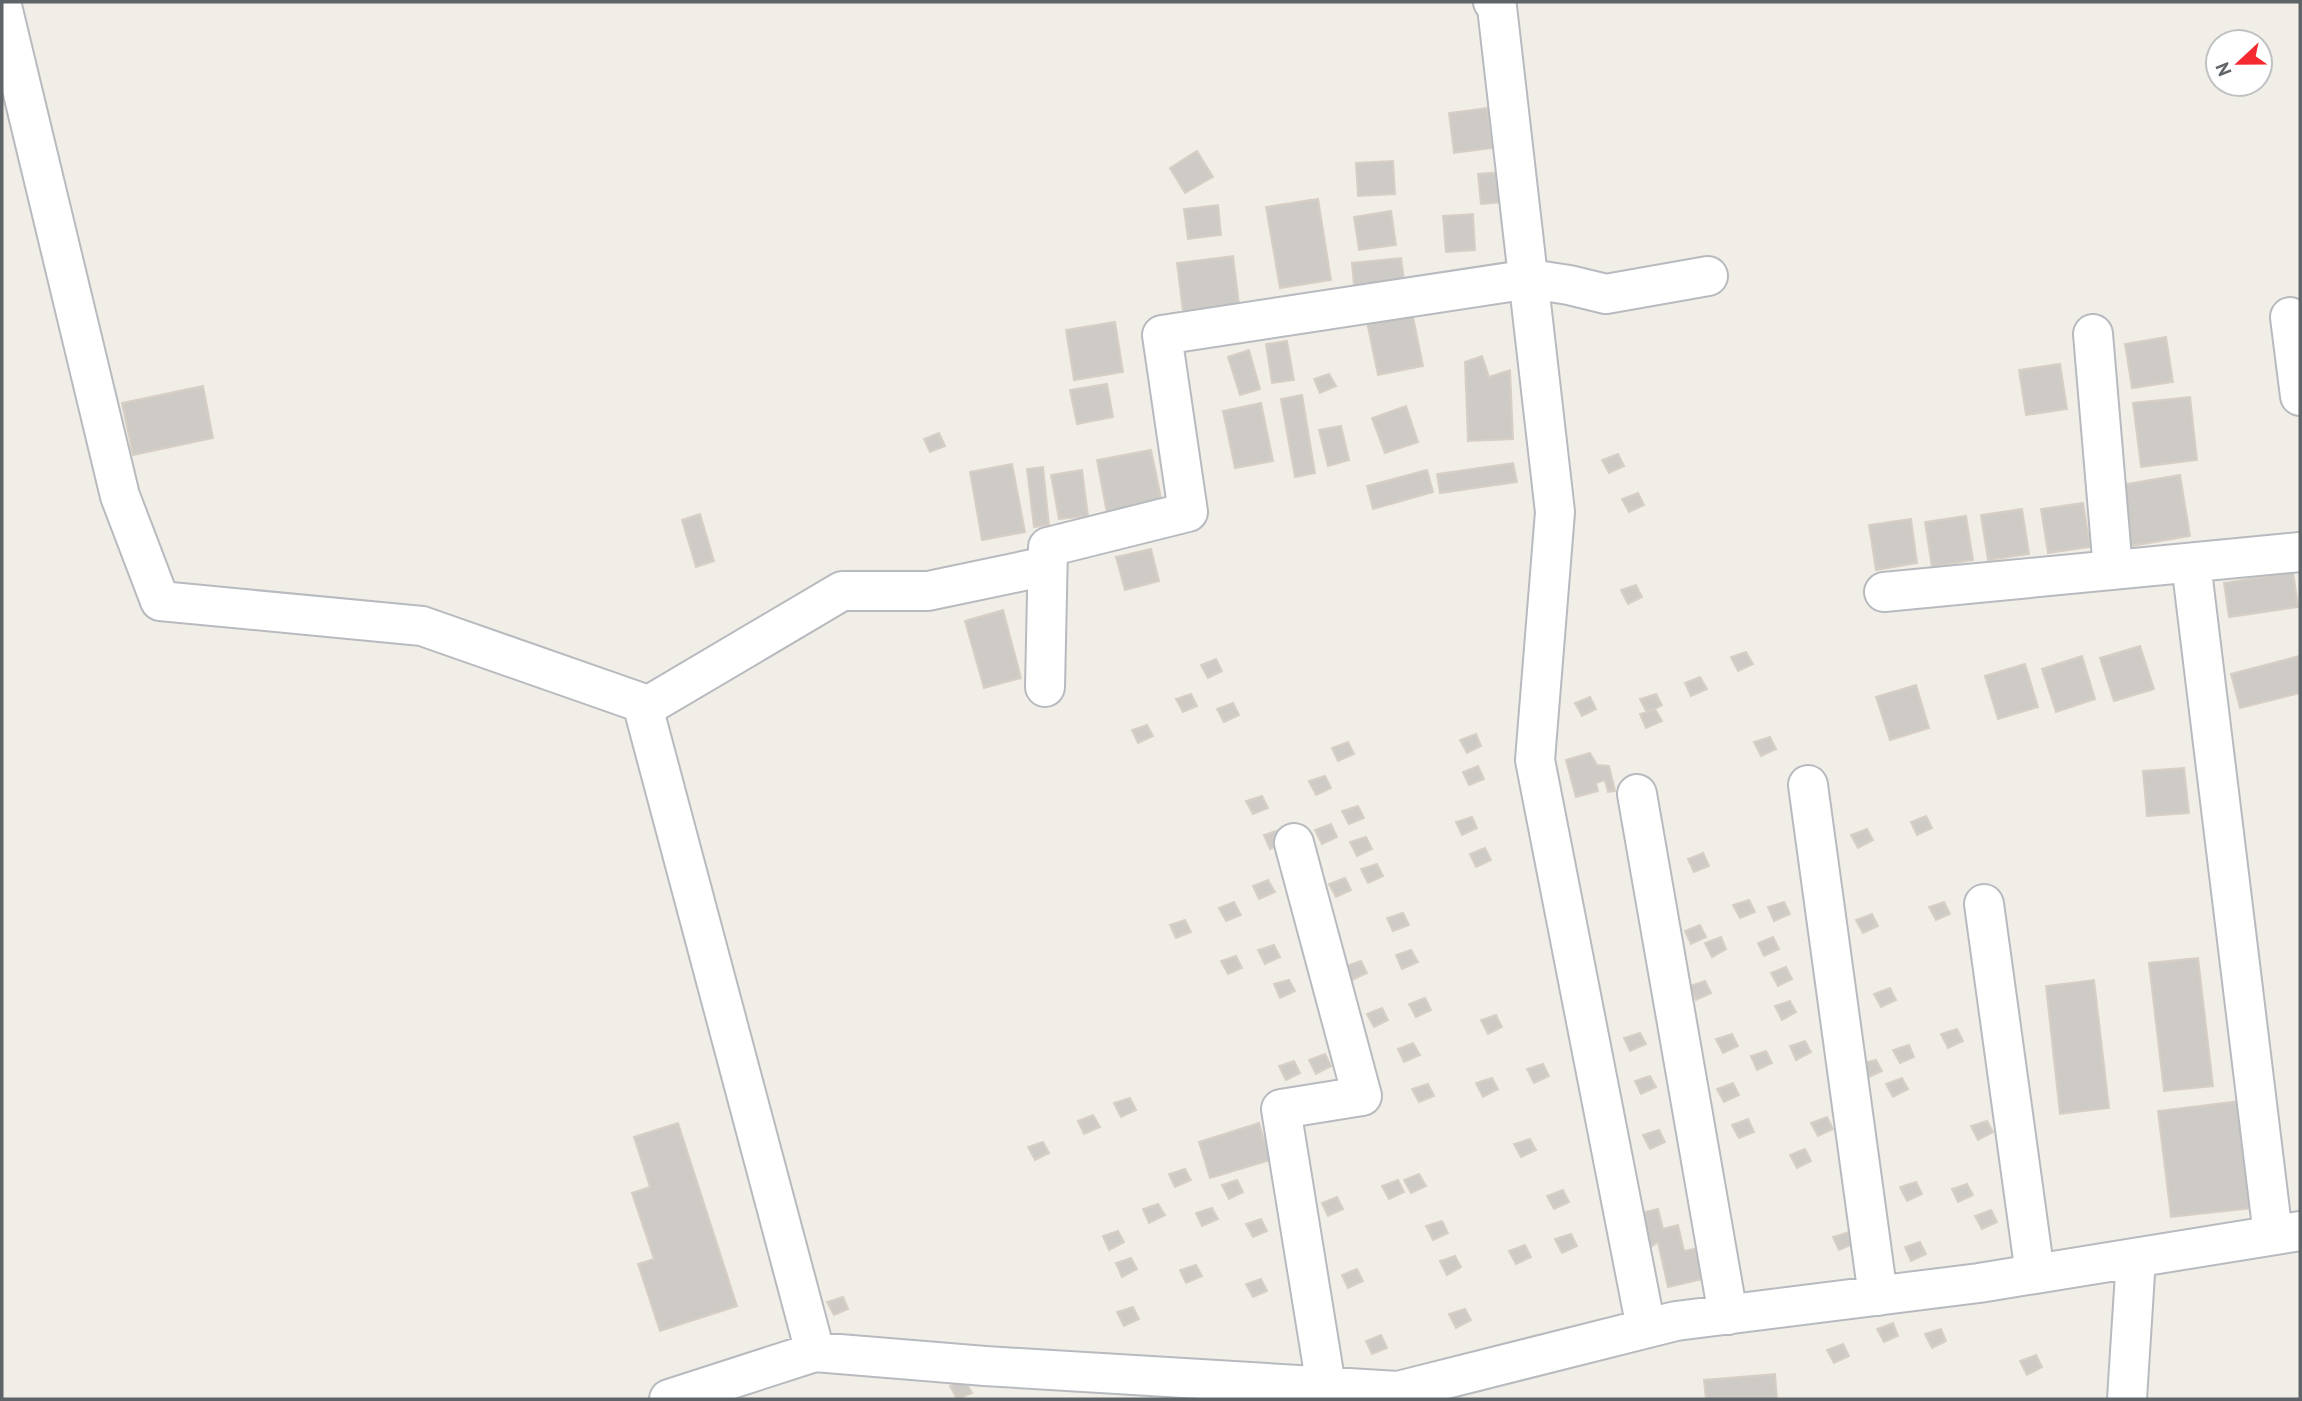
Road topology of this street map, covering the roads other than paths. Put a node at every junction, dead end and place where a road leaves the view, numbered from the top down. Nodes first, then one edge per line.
1 (1493, 2) edge
2 (2, 6) edge
3 (1708, 276) dead end
4 (1530, 279) junction
5 (2290, 317) dead end
6 (2093, 334) dead end
7 (2300, 396) edge
8 (2300, 552) edge
9 (2191, 563) junction
10 (1047, 566) junction
11 (2113, 570) junction
12 (1884, 592) dead end
13 (1045, 687) dead end
14 (644, 708) junction
15 (1808, 785) dead end
16 (1637, 794) dead end
17 (1294, 843) dead end
18 (1984, 904) dead end
19 (2287, 1233) edge
20 (2136, 1258) junction
21 (2035, 1274) junction
22 (1878, 1296) junction
23 (1728, 1315) junction
24 (1646, 1328) junction
25 (815, 1352) junction
26 (1326, 1386) junction
27 (1399, 1395) edge
28 (669, 1399) edge
29 (2127, 1399) edge

1 - 4 street
2 - 14 street
3 - 4 street
4 - 10 street
4 - 24 street
5 - 7 street
6 - 11 street
8 - 9 street
9 - 11 street
9 - 19 street
10 - 13 street
10 - 14 street
11 - 12 street
14 - 25 street
15 - 22 street
16 - 23 street
17 - 26 street
18 - 21 street
19 - 20 street
20 - 21 street
20 - 29 street
21 - 22 street
22 - 23 street
23 - 24 street
24 - 27 street
25 - 26 street
25 - 28 street
26 - 27 street

